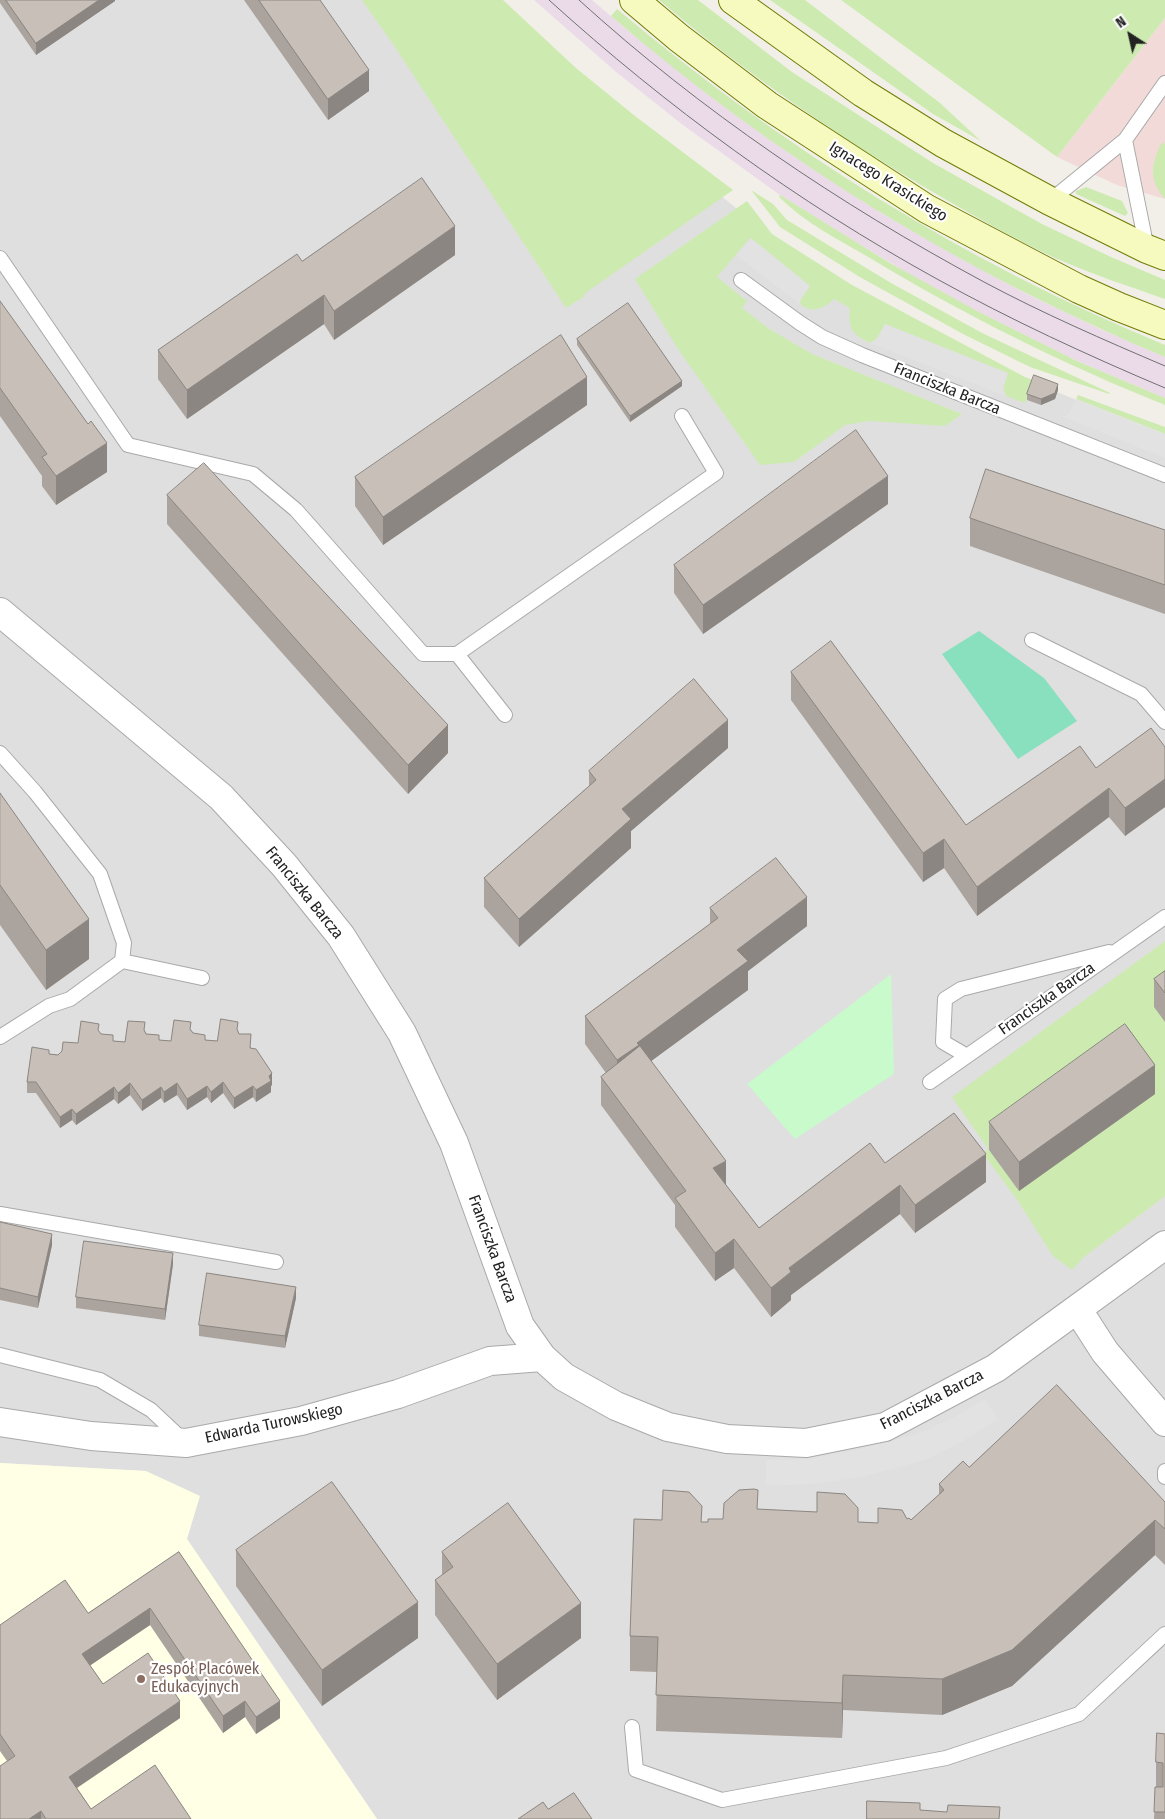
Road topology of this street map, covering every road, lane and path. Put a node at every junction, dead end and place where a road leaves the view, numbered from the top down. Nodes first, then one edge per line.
1 (634, 0) edge
2 (733, 0) edge
3 (1165, 83) edge
4 (1125, 140) junction
5 (1050, 201) junction
6 (1156, 253) edge
7 (0, 258) edge
8 (741, 280) dead end
9 (1165, 325) edge
10 (682, 416) dead end
11 (1165, 475) edge
12 (0, 612) edge
13 (1032, 640) dead end
14 (457, 654) junction
15 (505, 715) dead end
16 (1165, 722) edge
17 (0, 753) edge
18 (1165, 917) edge
19 (1117, 950) junction
20 (122, 961) junction
21 (202, 978) dead end
22 (0, 1038) edge
23 (966, 1056) junction
24 (930, 1082) dead end
25 (0, 1214) edge
26 (1165, 1245) edge
27 (276, 1262) dead end
28 (1078, 1310) junction
29 (0, 1355) edge
30 (542, 1357) junction
31 (0, 1422) edge
32 (1165, 1422) edge
33 (186, 1443) junction
34 (1165, 1471) edge
35 (1165, 1477) edge
36 (1165, 1634) edge
37 (632, 1727) dead end

1 - 9 main road, Ignacego Krasickiego
2 - 5 main road
3 - 4 lane
4 - 5 lane
4 - 6 lane
5 - 6 main road
7 - 14 lane
8 - 11 lane, Franciszka Barcza
10 - 14 lane
12 - 30 street, Franciszka Barcza
13 - 16 lane
14 - 15 lane
17 - 20 lane
18 - 19 lane, Franciszka Barcza
19 - 23 lane, Franciszka Barcza
19 - 23 lane
20 - 21 lane
20 - 22 lane
23 - 24 lane, Franciszka Barcza
25 - 27 lane
26 - 28 street, Franciszka Barcza
28 - 30 street, Franciszka Barcza
28 - 32 street
29 - 33 lane
30 - 33 street, Edwarda Turowskiego
31 - 33 street, Edwarda Turowskiego
34 - 35 lane
36 - 37 lane

